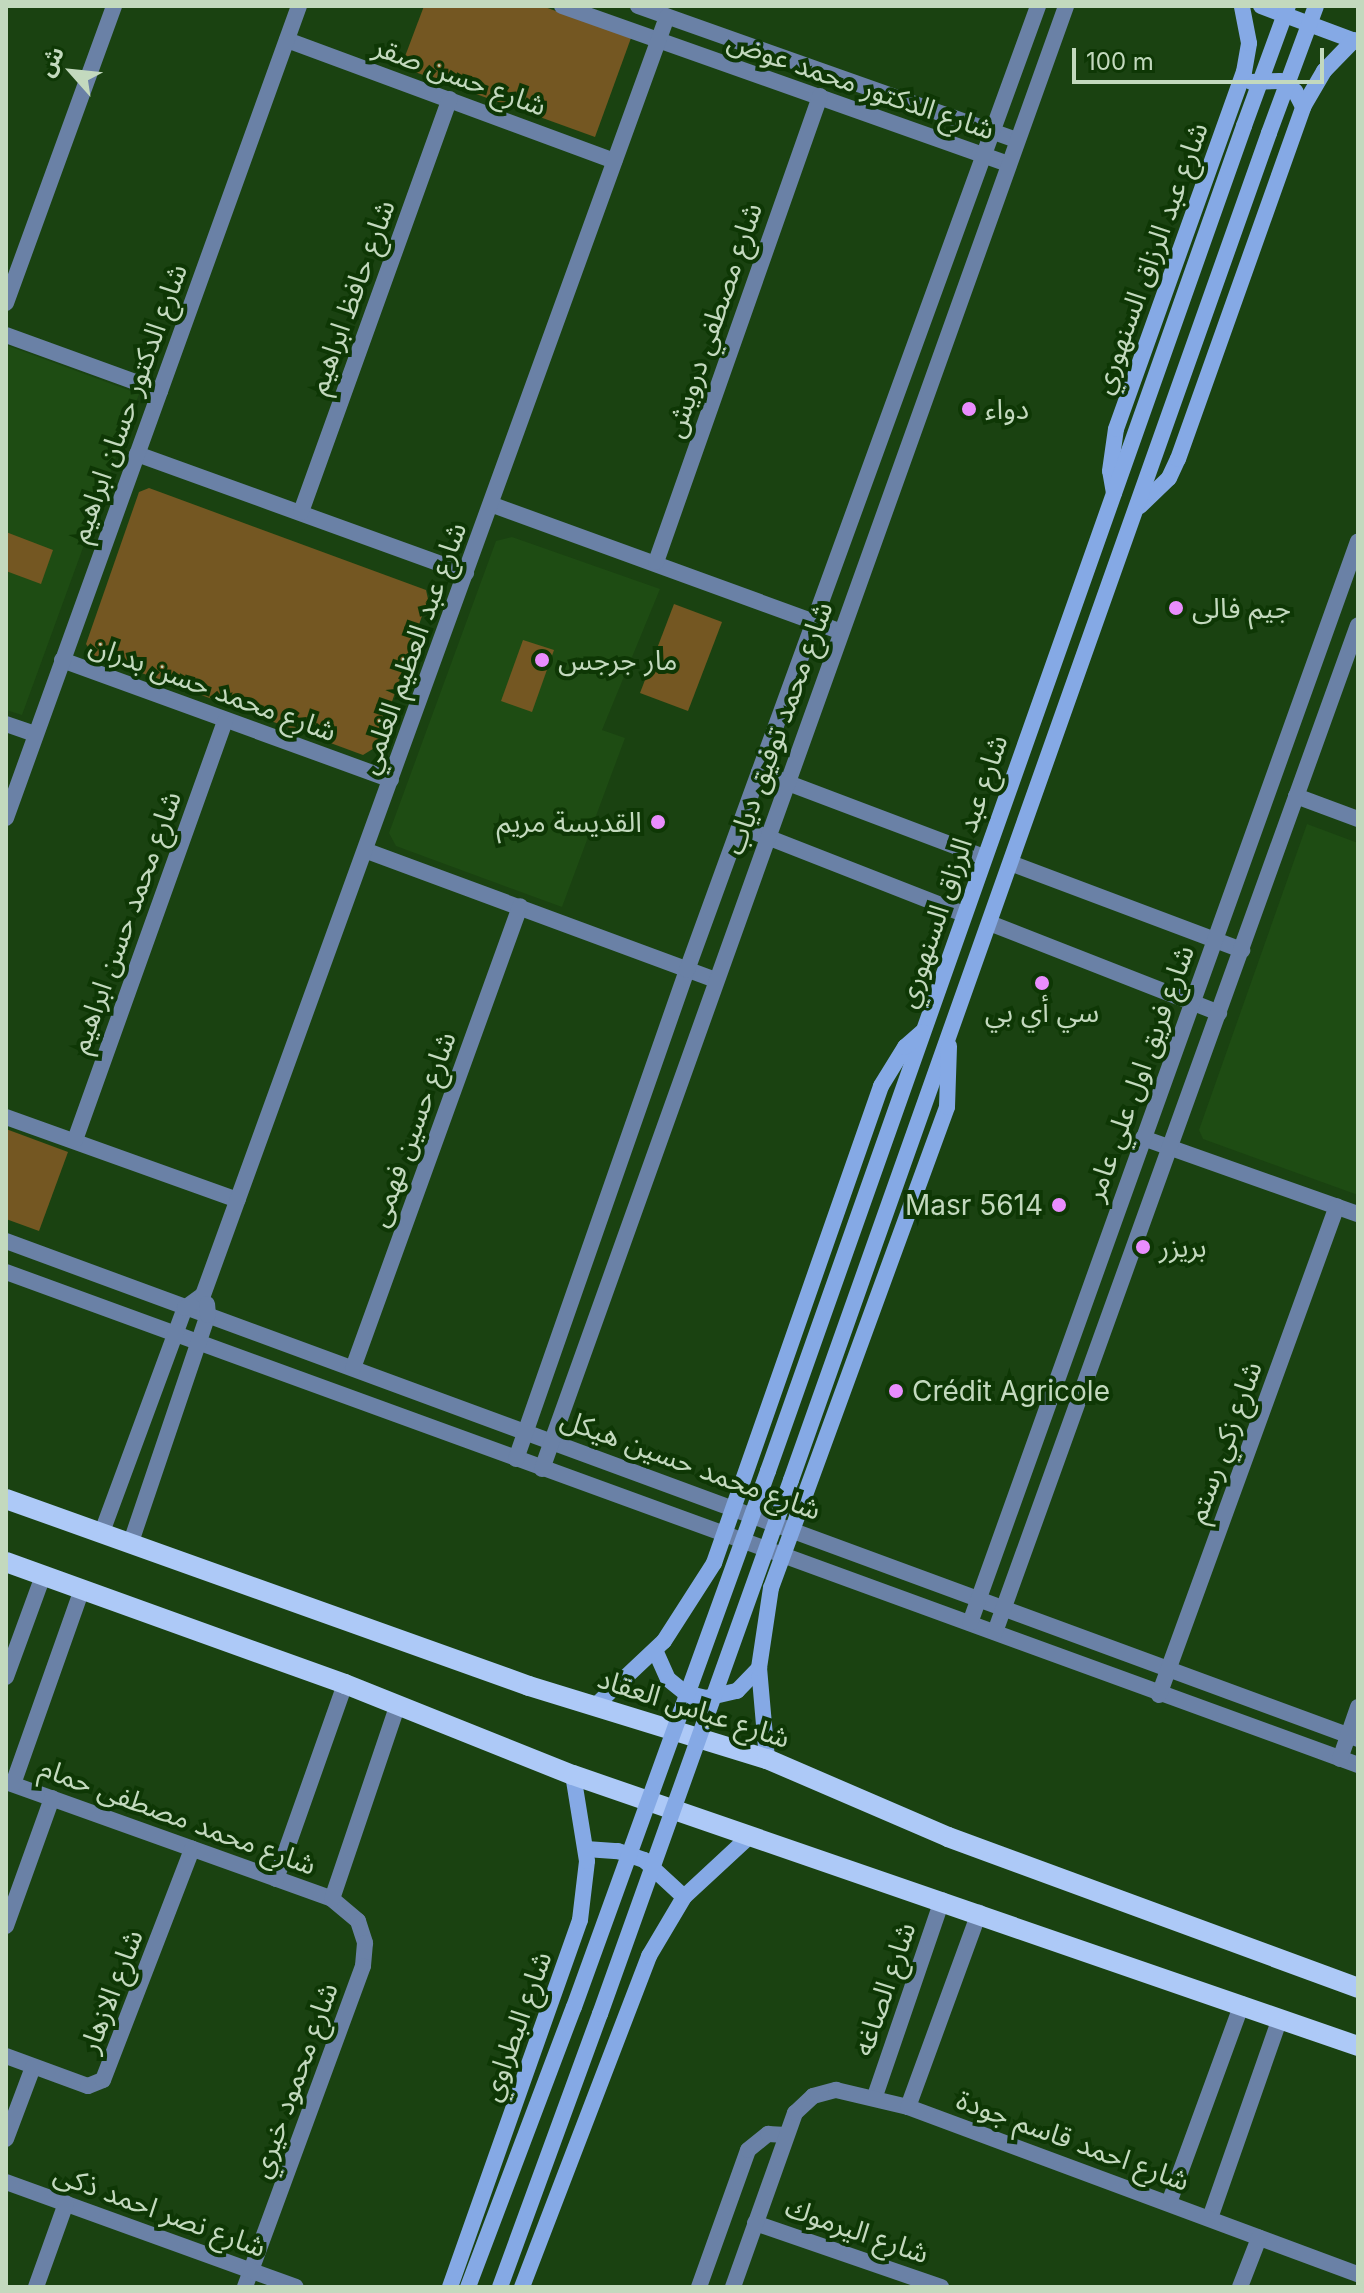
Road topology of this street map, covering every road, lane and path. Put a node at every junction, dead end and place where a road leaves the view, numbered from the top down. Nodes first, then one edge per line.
1 (114, 6) edge
2 (299, 6) edge
3 (562, 6) edge
4 (638, 6) edge
5 (1038, 6) edge
6 (1066, 6) edge
7 (1242, 6) edge
8 (1261, 6) edge
9 (1288, 6) edge
10 (1316, 6) edge
11 (667, 17) junction
12 (287, 40) junction
13 (658, 41) junction
14 (1356, 41) edge
15 (1240, 84) junction
16 (820, 96) junction
17 (450, 99) junction
18 (1303, 107) junction
19 (991, 130) junction
20 (1017, 140) junction
21 (982, 155) junction
22 (614, 161) junction
23 (1008, 164) junction
24 (6, 303) edge
25 (6, 335) edge
26 (160, 391) junction
27 (137, 454) junction
28 (1115, 495) junction
29 (493, 505) junction
30 (1138, 507) junction
31 (301, 512) junction
32 (1358, 541) edge
33 (656, 562) junction
34 (466, 573) junction
35 (814, 622) junction
36 (1358, 625) edge
37 (840, 631) junction
38 (62, 660) junction
39 (225, 720) junction
40 (6, 724) edge
41 (35, 734) junction
42 (759, 772) junction
43 (391, 780) junction
44 (786, 782) junction
45 (1296, 796) junction
46 (6, 818) edge
47 (1358, 819) edge
48 (739, 826) junction
49 (766, 837) junction
50 (367, 851) junction
51 (984, 857) junction
52 (1013, 864) junction
53 (520, 906) junction
54 (964, 914) junction
55 (992, 924) junction
56 (1215, 941) junction
57 (1242, 950) junction
58 (687, 970) junction
59 (715, 980) junction
60 (1193, 1003) junction
61 (1219, 1013) junction
62 (923, 1031) junction
63 (948, 1041) junction
64 (6, 1117) edge
65 (1143, 1138) junction
66 (75, 1140) junction
67 (1169, 1147) junction
68 (238, 1200) junction
69 (1337, 1206) junction
70 (1358, 1214) edge
71 (6, 1241) edge
72 (6, 1272) edge
73 (203, 1295) junction
74 (185, 1308) junction
75 (208, 1315) junction
76 (175, 1335) junction
77 (198, 1343) junction
78 (353, 1368) junction
79 (526, 1431) junction
80 (552, 1441) junction
81 (516, 1459) junction
82 (542, 1469) junction
83 (6, 1499) edge
84 (736, 1507) junction
85 (791, 1527) junction
86 (102, 1532) junction
87 (726, 1535) junction
88 (131, 1542) junction
89 (782, 1554) junction
90 (6, 1562) edge
91 (43, 1576) junction
92 (82, 1589) junction
93 (980, 1597) junction
94 (1004, 1606) junction
95 (970, 1623) junction
96 (995, 1632) junction
97 (655, 1650) junction
98 (759, 1668) junction
99 (1169, 1672) junction
100 (6, 1677) edge
101 (345, 1684) junction
102 (1159, 1695) junction
103 (398, 1704) junction
104 (596, 1705) junction
105 (1358, 1707) edge
106 (1353, 1738) edge
107 (767, 1759) junction
108 (1340, 1759) junction
109 (1358, 1765) edge
110 (573, 1775) junction
111 (10, 1783) edge
112 (52, 1798) junction
113 (751, 1835) junction
114 (192, 1849) junction
115 (586, 1849) junction
116 (276, 1879) junction
117 (684, 1897) junction
118 (332, 1899) junction
119 (942, 1900) junction
120 (979, 1913) junction
121 (6, 1926) edge
122 (1358, 1988) edge
123 (1242, 2004) junction
124 (1280, 2018) junction
125 (1358, 2046) edge
126 (6, 2056) edge
127 (33, 2067) junction
128 (875, 2096) junction
129 (908, 2107) junction
130 (786, 2135) junction
131 (6, 2139) edge
132 (6, 2182) edge
133 (66, 2203) junction
134 (1169, 2203) junction
135 (1210, 2218) junction
136 (755, 2223) junction
137 (1259, 2238) junction
138 (251, 2270) junction
139 (1358, 2274) edge
140 (906, 2281) edge
141 (36, 2287) edge
142 (245, 2287) edge
143 (296, 2287) edge
144 (450, 2287) edge
145 (468, 2287) edge
146 (500, 2287) edge
147 (522, 2287) edge
148 (699, 2287) edge
149 (733, 2287) edge
150 (941, 2287) edge
151 (1240, 2287) edge

1 - 24 street
2 - 12 street, شارع الدكتور حسان ابراهيم
3 - 13 street, شارع الدكتور محمد عوض
4 - 11 street, شارع الدكتور محمد عوض
5 - 19 street, شارع محمد توفيق دياب
6 - 20 street, شارع محمد توفيق دياب
7 - 15 street, شارع عبد الرزاق السنهوري
8 - 14 street
9 - 28 street, bridge
10 - 30 street, bridge
11 - 13 street, شارع عبد العظيم الغلمي
11 - 19 street, شارع الدكتور محمد عوض
12 - 17 street, شارع حسن صقر
12 - 26 street, شارع الدكتور حسان ابراهيم
13 - 16 street, شارع الدكتور محمد عوض
13 - 22 street, شارع عبد العظيم الغلمي
14 - 18 street, شارع عبد الرزاق السنهوري
15 - 18 street
15 - 28 street, شارع عبد الرزاق السنهوري
16 - 21 street, شارع الدكتور محمد عوض
16 - 33 street, شارع مصطفي درويش
17 - 22 street, شارع حسن صقر
17 - 31 street, شارع حافظ ابراهيم
18 - 30 street, شارع عبد الرزاق السنهوري
19 - 20 street, شارع الدكتور محمد عوض
19 - 21 street, شارع محمد توفيق دياب
20 - 23 street, شارع محمد توفيق دياب
21 - 23 street, شارع الدكتور محمد عوض
21 - 35 street, شارع محمد توفيق دياب
22 - 29 street, شارع عبد العظيم الغلمي
23 - 37 street, شارع محمد توفيق دياب
25 - 26 street
26 - 27 street, شارع الدكتور حسان ابراهيم
27 - 31 street
27 - 38 street, شارع الدكتور حسان ابراهيم
28 - 51 street, شارع عبد الرزاق السنهوري
29 - 33 street
29 - 34 street, شارع عبد العظيم الغلمي
30 - 52 street, شارع عبد الرزاق السنهوري
31 - 34 street
32 - 56 street, شارع فريق اول علي عامر
33 - 35 street
34 - 43 street, شارع عبد العظيم الغلمي
35 - 37 street
35 - 42 street, شارع محمد توفيق دياب
36 - 45 street, شارع فريق اول علي عامر
37 - 44 street, شارع محمد توفيق دياب
38 - 39 street, شارع محمد حسن بدران
38 - 41 street, شارع الدكتور حسان ابراهيم
39 - 43 street, شارع محمد حسن بدران
39 - 66 street, شارع محمد حسن ابراهيم
40 - 41 street
41 - 46 street, شارع الدكتور حسان ابراهيم
42 - 44 street
42 - 48 street, شارع محمد توفيق دياب
43 - 50 street, شارع عبد العظيم الغلمي
44 - 49 street, شارع محمد توفيق دياب
44 - 51 street
45 - 47 street
45 - 57 street, شارع فريق اول علي عامر
48 - 49 street
48 - 58 street, شارع محمد توفيق دياب
49 - 54 street
49 - 59 street, شارع محمد توفيق دياب
50 - 53 street
50 - 68 street, شارع عبد العظيم الغلمي
51 - 54 street, شارع عبد الرزاق السنهوري
52 - 55 street, شارع عبد الرزاق السنهوري
52 - 56 street
53 - 58 street
53 - 78 street, شارع حسين فهمى
54 - 62 street, شارع عبد الرزاق السنهوري
55 - 60 street
55 - 63 street, شارع عبد الرزاق السنهوري
56 - 57 street
56 - 60 street, شارع فريق اول علي عامر
57 - 61 street, شارع فريق اول علي عامر
58 - 59 street
58 - 79 street, شارع محمد توفيق دياب
59 - 80 street, شارع محمد توفيق دياب
60 - 61 street
60 - 65 street, شارع فريق اول علي عامر
61 - 67 street, شارع فريق اول علي عامر
62 - 84 street, شارع عبد الرزاق السنهوري
62 - 145 street, bridge
63 - 85 street, شارع عبد الرزاق السنهوري
63 - 146 street, bridge
64 - 66 street
65 - 67 street
65 - 93 street, شارع فريق اول علي عامر
66 - 68 street
67 - 69 street
67 - 94 street, شارع فريق اول علي عامر
68 - 73 street, شارع عبد العظيم الغلمي
69 - 70 street
69 - 99 street, شارع زكي رستم
71 - 74 street, شارع محمد حسين هيكل
72 - 76 street, شارع محمد حسين هيكل
73 - 74 street
73 - 75 street
74 - 75 street, شارع محمد حسين هيكل
74 - 76 street
75 - 77 street
75 - 78 street, شارع محمد حسين هيكل
76 - 77 street, شارع محمد حسين هيكل
76 - 86 street
77 - 81 street, شارع محمد حسين هيكل
77 - 88 street
78 - 79 street, شارع محمد حسين هيكل
79 - 80 street, شارع محمد حسين هيكل
79 - 81 street, شارع محمد توفيق دياب
80 - 82 street, شارع محمد توفيق دياب
80 - 84 street, شارع محمد حسين هيكل
81 - 82 street, شارع محمد حسين هيكل
82 - 87 street, شارع محمد حسين هيكل
83 - 86 main road, شارع عباس العقاد
84 - 85 street, شارع محمد حسين هيكل
84 - 87 street, شارع عبد الرزاق السنهوري
85 - 89 street, شارع عبد الرزاق السنهوري
85 - 93 street, شارع محمد حسين هيكل
86 - 88 main road, شارع عباس العقاد
87 - 89 street, شارع محمد حسين هيكل
87 - 97 street, شارع عبد الرزاق السنهوري
88 - 104 main road, شارع عباس العقاد
89 - 95 street, شارع محمد حسين هيكل
89 - 98 street, شارع عبد الرزاق السنهوري
90 - 91 main road
91 - 92 main road
91 - 100 street
92 - 101 main road
92 - 111 street
93 - 94 street, شارع محمد حسين هيكل
93 - 95 street, شارع فريق اول علي عامر
94 - 96 street, شارع فريق اول علي عامر
94 - 99 street, شارع محمد حسين هيكل
95 - 96 street, شارع محمد حسين هيكل
96 - 102 street, شارع محمد حسين هيكل
97 - 98 street
97 - 104 street, شارع عبد الرزاق السنهوري
98 - 107 street, شارع عبد الرزاق السنهوري
99 - 102 street, شارع زكي رستم
99 - 106 street, شارع محمد حسين هيكل
101 - 103 main road
101 - 116 street
102 - 108 street, شارع محمد حسين هيكل
103 - 110 main road
103 - 118 street
104 - 107 main road, شارع عباس العقاد
105 - 106 street
106 - 108 street
107 - 122 main road, شارع عباس العقاد
108 - 109 street, شارع محمد حسين هيكل
110 - 113 main road
110 - 115 street, شارع البطراوي
111 - 112 street, شارع محمد مصطفى حمام
112 - 114 street, شارع محمد مصطفى حمام
112 - 121 street
113 - 117 street
113 - 119 main road
114 - 116 street, شارع محمد مصطفى حمام
114 - 127 street, شارع الازهار
115 - 117 street
115 - 144 street, شارع البطراوي
116 - 118 street, شارع محمد مصطفى حمام
117 - 147 street
118 - 138 street, شارع محمود خيري
119 - 120 main road
119 - 128 street, شارع الصاغه
120 - 123 main road
120 - 129 street
123 - 124 main road
123 - 134 street
124 - 125 main road
124 - 135 street
126 - 127 street, شارع الازهار
127 - 131 street
128 - 129 street, شارع احمد قاسم جودة
128 - 130 street, شارع احمد قاسم جودة
129 - 134 street, شارع احمد قاسم جودة
130 - 136 street
130 - 148 street
132 - 133 street, شارع نصر احمد ذكى
133 - 138 street, شارع نصر احمد ذكى
133 - 141 street
134 - 135 street, شارع احمد قاسم جودة
135 - 137 street, شارع احمد قاسم جودة
136 - 140 street, شارع اليرموك
136 - 149 street
137 - 139 street, شارع احمد قاسم جودة
137 - 151 street
138 - 142 street, شارع محمود خيري
138 - 143 street, شارع نصر احمد ذكى
140 - 150 street, شارع اليرموك

